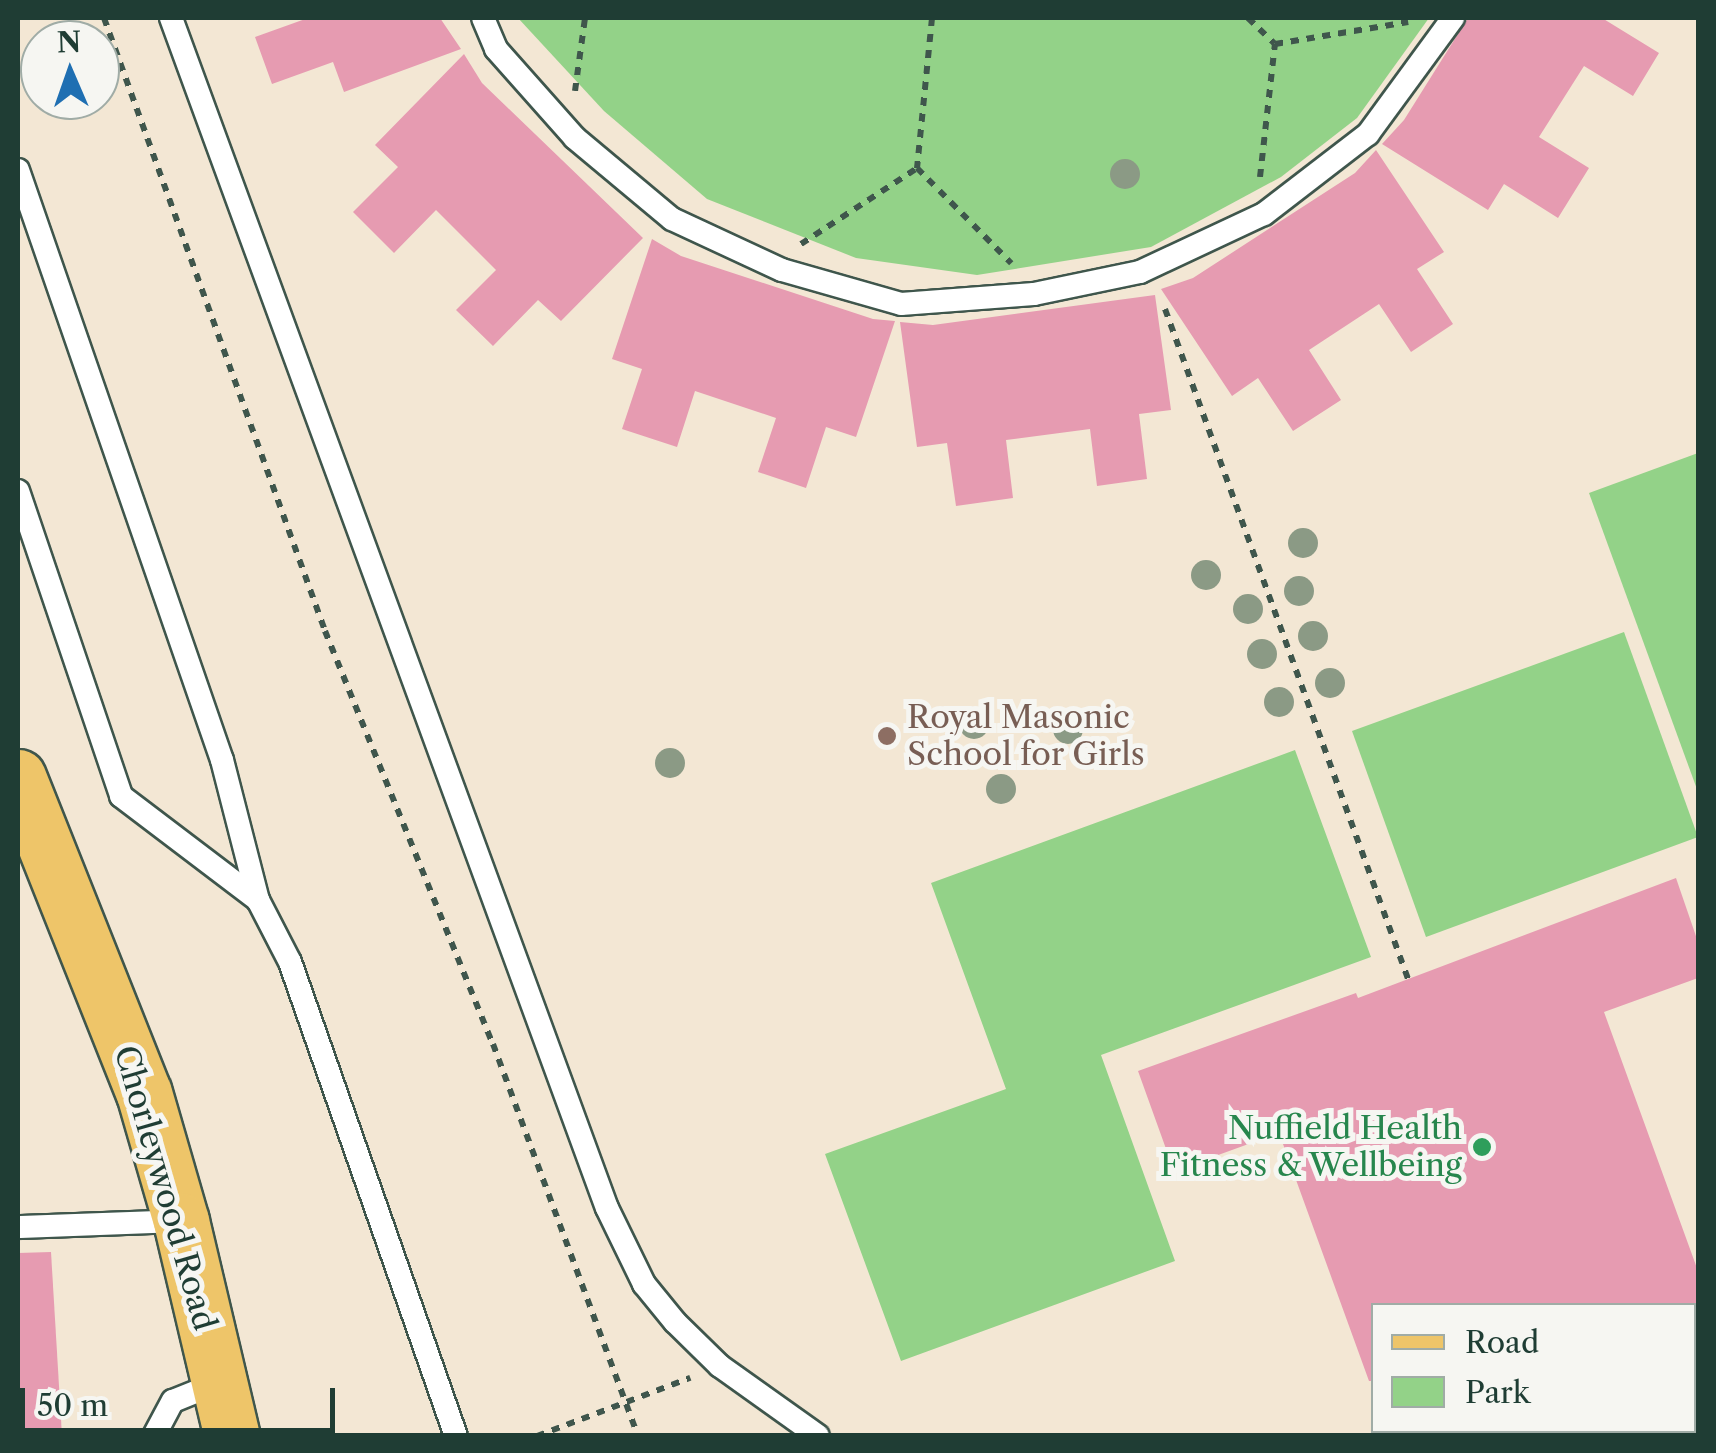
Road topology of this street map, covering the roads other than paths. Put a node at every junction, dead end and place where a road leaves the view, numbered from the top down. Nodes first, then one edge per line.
1 (171, 18) edge
2 (483, 18) edge
3 (1453, 18) edge
4 (18, 170) edge
5 (18, 492) edge
6 (18, 777) edge
7 (258, 900) junction
8 (181, 1221) junction
9 (18, 1227) edge
10 (220, 1382) junction
11 (154, 1436) edge
12 (232, 1436) edge
13 (456, 1436) edge
14 (818, 1436) edge

1 - 14 lane
2 - 3 lane
4 - 7 lane
5 - 7 lane
6 - 8 main road, Chorleywood Road
7 - 13 lane
8 - 9 lane
8 - 10 main road, Chorleywood Road
10 - 11 lane
10 - 12 main road, Chorleywood Road

